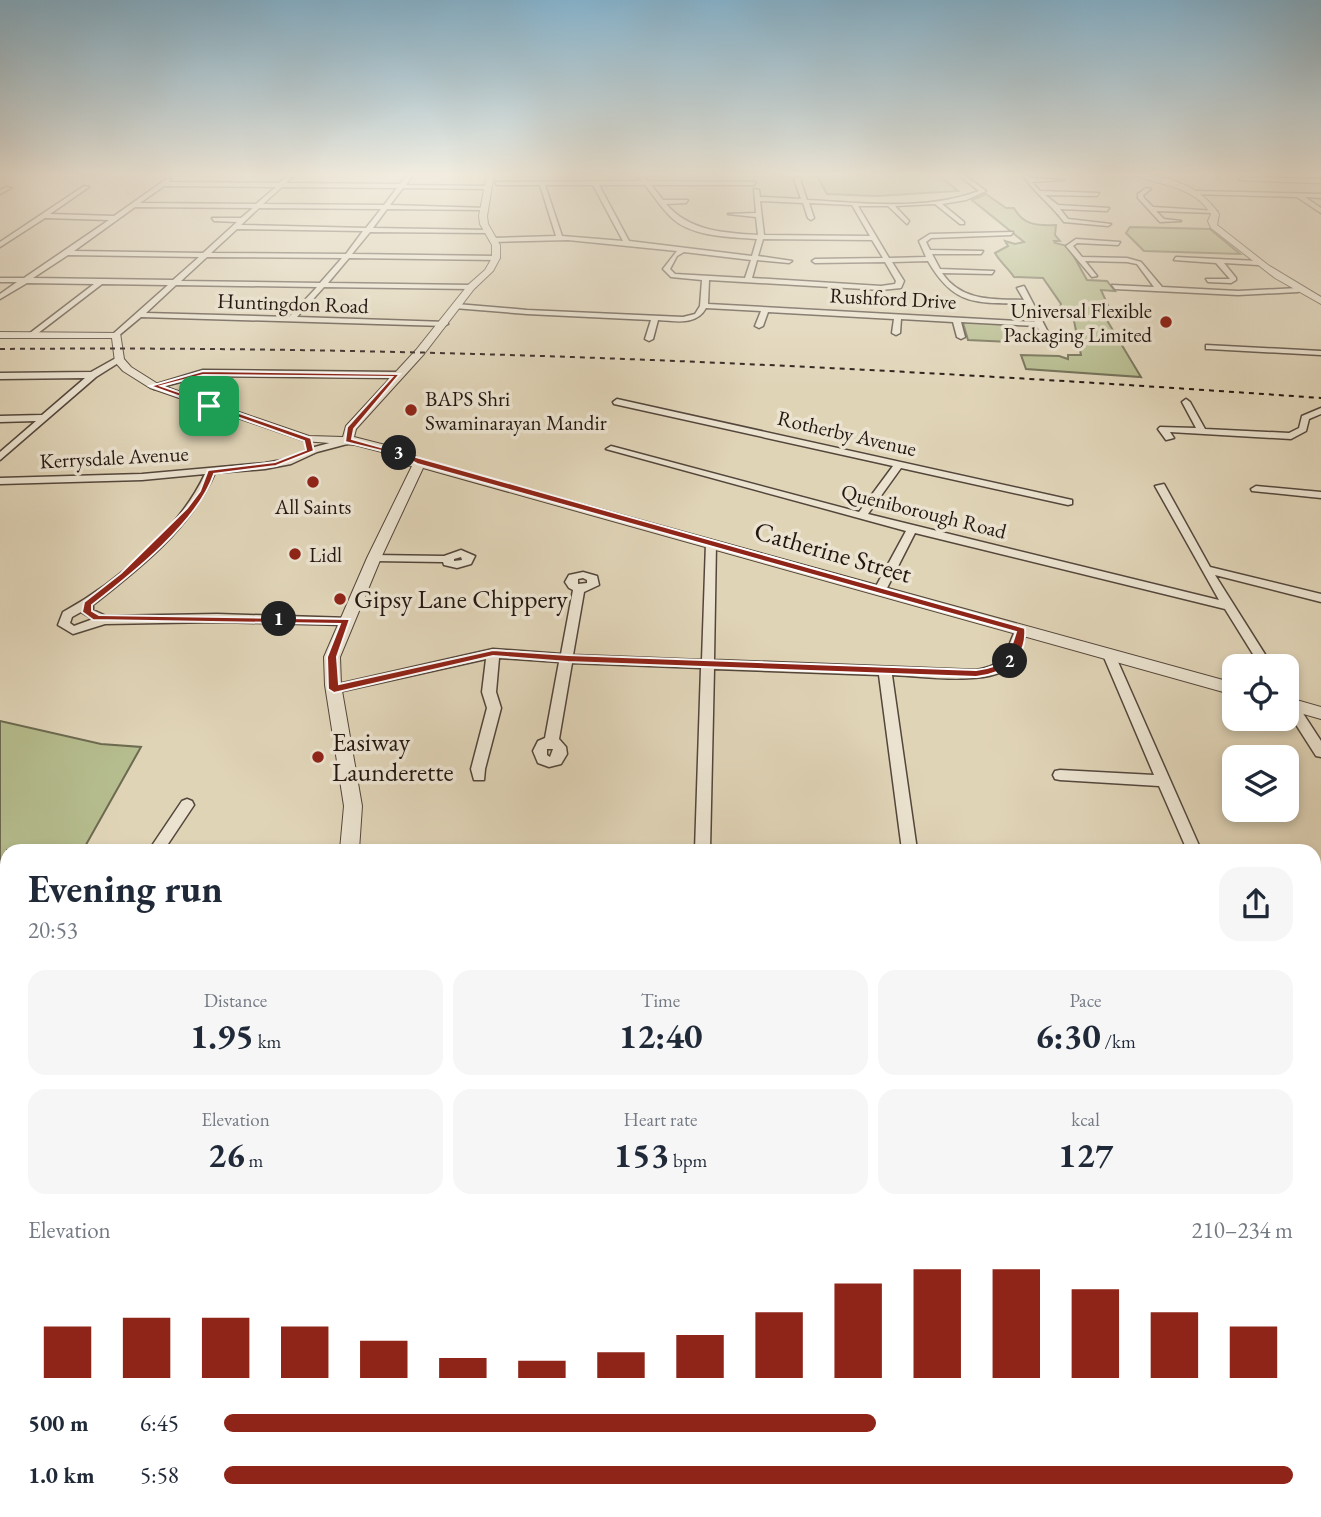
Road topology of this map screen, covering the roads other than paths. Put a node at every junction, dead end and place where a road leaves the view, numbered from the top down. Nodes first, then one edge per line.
1 (78, 245) edge
2 (217, 245) edge
3 (357, 245) edge
4 (495, 245) edge
5 (650, 245) edge
6 (758, 245) edge
7 (876, 245) edge
8 (925, 245) edge
9 (1070, 245) edge
10 (1236, 245) edge
11 (682, 250) junction
12 (927, 252) junction
13 (981, 252) dead end
14 (67, 253) junction
15 (206, 255) junction
16 (347, 257) junction
17 (496, 258) junction
18 (754, 259) junction
19 (932, 259) junction
20 (1081, 259) junction
21 (1176, 259) dead end
22 (789, 261) dead end
23 (815, 261) dead end
24 (887, 261) junction
25 (1219, 262) junction
26 (1258, 263) junction
27 (938, 271) junction
28 (992, 272) dead end
29 (1094, 276) dead end
30 (706, 279) junction
31 (0, 280) edge
32 (1208, 280) dead end
33 (23, 281) junction
34 (748, 281) junction
35 (100, 282) junction
36 (172, 284) junction
37 (322, 286) junction
38 (471, 287) junction
39 (1115, 287) dead end
40 (1021, 288) dead end
41 (1160, 289) junction
42 (1298, 290) junction
43 (0, 298) edge
44 (1321, 301) edge
45 (1029, 302) junction
46 (457, 306) junction
47 (704, 306) junction
48 (766, 308) junction
49 (140, 315) junction
50 (898, 316) junction
51 (655, 319) junction
52 (956, 319) junction
53 (290, 321) junction
54 (444, 324) junction
55 (1038, 324) junction
56 (759, 326) dead end
57 (896, 333) dead end
58 (0, 335) edge
59 (33, 335) junction
60 (117, 335) junction
61 (961, 337) dead end
62 (649, 338) dead end
63 (1070, 340) dead end
64 (1209, 347) dead end
65 (1321, 353) edge
66 (119, 360) junction
67 (127, 369) junction
68 (95, 373) junction
69 (398, 375) junction
70 (0, 376) edge
71 (154, 386) junction
72 (617, 402) dead end
73 (1186, 402) dead end
74 (1321, 411) edge
75 (43, 418) junction
76 (0, 419) edge
77 (1202, 431) junction
78 (1169, 438) dead end
79 (352, 440) junction
80 (327, 442) junction
81 (309, 445) junction
82 (611, 449) dead end
83 (0, 457) edge
84 (399, 461) junction
85 (419, 463) junction
86 (899, 464) junction
87 (446, 470) junction
88 (211, 472) junction
89 (0, 481) edge
90 (409, 485) junction
91 (1160, 486) dead end
92 (1256, 489) dead end
93 (1319, 497) edge
94 (1068, 502) dead end
95 (862, 515) junction
96 (912, 529) junction
97 (711, 543) junction
98 (374, 558) junction
99 (448, 559) dead end
100 (1206, 569) junction
101 (579, 589) dead end
102 (880, 590) junction
103 (1321, 598) edge
104 (87, 604) junction
105 (1229, 606) junction
106 (104, 620) junction
107 (346, 621) junction
108 (1021, 630) junction
109 (493, 653) junction
110 (1259, 654) edge
111 (1110, 655) junction
112 (568, 659) junction
113 (708, 663) junction
114 (885, 671) junction
115 (1222, 686) edge
116 (334, 689) junction
117 (1299, 706) edge
118 (1321, 713) edge
119 (1299, 720) edge
120 (551, 744) dead end
121 (1321, 752) edge
122 (1060, 775) dead end
123 (479, 776) dead end
124 (1164, 781) junction
125 (187, 805) dead end
126 (160, 844) edge
127 (350, 844) edge
128 (703, 844) edge
129 (909, 844) edge
130 (1191, 844) edge

1 - 14 street
2 - 15 street
3 - 16 street
4 - 17 street
5 - 11 street
6 - 18 street
7 - 24 street
8 - 12 street
9 - 20 street
10 - 26 street
11 - 18 street
11 - 30 street
12 - 13 street
12 - 19 street
14 - 15 street
14 - 33 street
15 - 16 street
15 - 36 street
16 - 17 street
16 - 37 street
17 - 38 street
18 - 22 street
18 - 34 street
19 - 24 street
19 - 27 street
20 - 29 street
20 - 41 street
21 - 25 street
23 - 24 street
24 - 34 street
25 - 26 street
25 - 32 street
26 - 42 street
27 - 28 street
27 - 45 street
30 - 34 street
30 - 47 street
31 - 33 street
33 - 35 street
33 - 43 street
35 - 36 street
35 - 59 street
36 - 37 street
36 - 49 street
37 - 38 street
37 - 53 street
38 - 46 street
39 - 41 street
40 - 45 street
41 - 42 street
42 - 44 street
45 - 55 street
46 - 51 street
46 - 54 street
47 - 48 street, Rushford Drive
47 - 51 street
48 - 50 street, Rushford Drive
48 - 56 street
49 - 53 street, Huntingdon Road
49 - 60 street
50 - 52 street, Rushford Drive
50 - 57 street
51 - 62 street
52 - 55 street, Rushford Drive
52 - 61 street
53 - 54 street, Huntingdon Road
54 - 69 street
55 - 63 street
58 - 59 street
59 - 60 street
60 - 66 street
64 - 65 street
66 - 67 street
66 - 68 street
67 - 68 street
67 - 71 street
68 - 70 street
68 - 75 street
69 - 71 street
69 - 79 street
71 - 81 street
72 - 86 street, Rotherby Avenue
73 - 77 street
74 - 77 street
75 - 76 street
75 - 83 street
77 - 78 street
79 - 80 street
79 - 80 street
79 - 84 street
79 - 85 street
80 - 81 street
81 - 88 street, Kerrysdale Avenue
82 - 95 street, Queniborough Road
84 - 85 street
84 - 90 street
85 - 87 street, Catherine Street
85 - 90 street
86 - 94 street, Rotherby Avenue
86 - 95 street
87 - 90 street
87 - 97 street, Catherine Street
88 - 89 street, Kerrysdale Avenue
88 - 104 street
90 - 98 street
91 - 100 street
92 - 93 street
95 - 96 street, Queniborough Road
96 - 102 street
96 - 105 street, Queniborough Road
97 - 102 street, Catherine Street
97 - 113 street
98 - 99 street
98 - 107 street
100 - 103 street
100 - 105 street
101 - 112 street
102 - 108 street, Catherine Street
104 - 106 street
104 - 106 street
105 - 110 street
106 - 107 street
107 - 116 street
108 - 111 street, Catherine Street
108 - 114 street
109 - 112 street
109 - 116 street
109 - 123 street
111 - 115 street, Catherine Street
111 - 124 street
112 - 113 street
112 - 120 street
113 - 114 street
113 - 128 street
114 - 129 street
116 - 127 street
117 - 118 street
119 - 121 street
122 - 124 street
124 - 130 street
125 - 126 street

